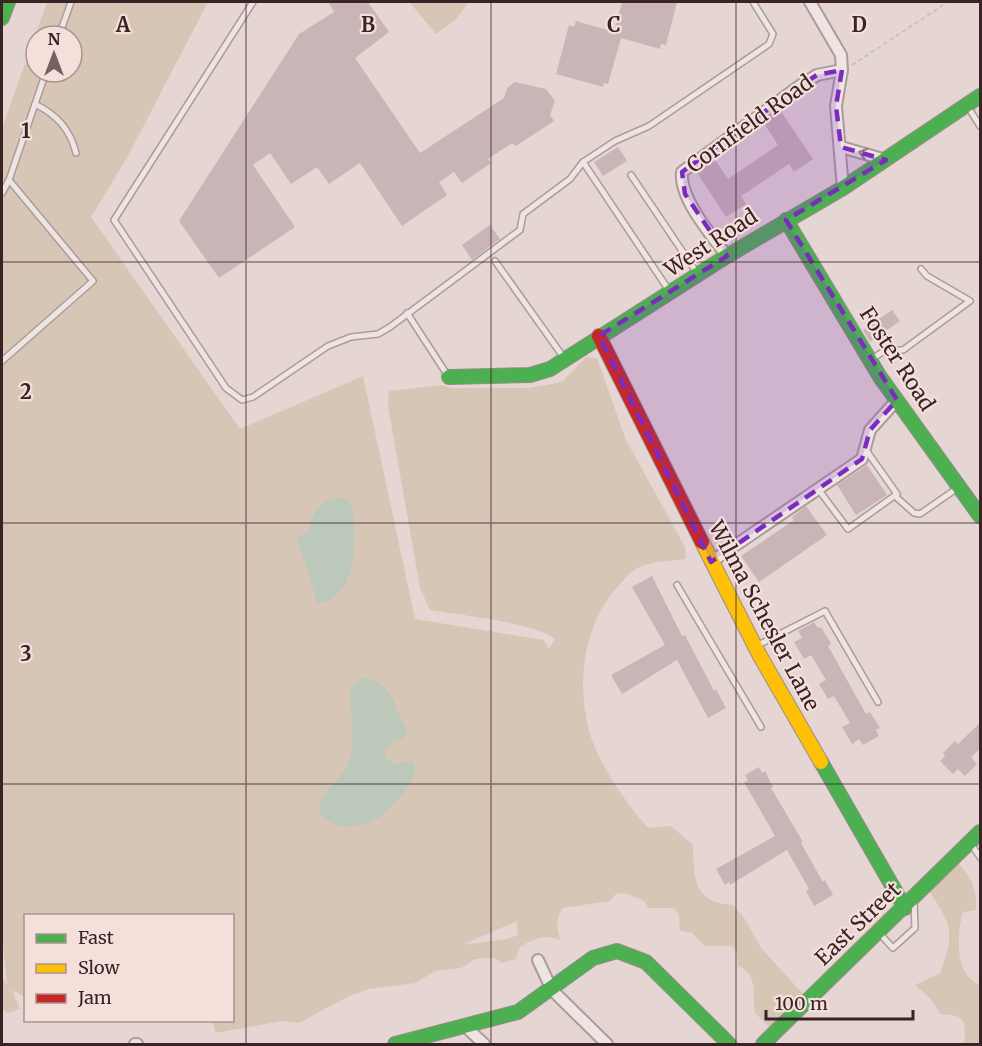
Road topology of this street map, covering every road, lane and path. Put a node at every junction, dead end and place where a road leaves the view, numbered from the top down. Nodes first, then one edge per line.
1 (8, 2) edge
2 (71, 2) edge
3 (253, 2) edge
4 (753, 2) edge
5 (810, 2) edge
6 (948, 2) edge
7 (2, 18) edge
8 (63, 24) edge
9 (842, 70) junction
10 (42, 84) edge
11 (981, 96) edge
12 (35, 104) junction
13 (967, 106) junction
14 (981, 126) edge
15 (841, 147) junction
16 (76, 153) dead end
17 (886, 160) junction
18 (584, 162) junction
19 (631, 175) dead end
20 (9, 180) junction
21 (843, 188) junction
22 (2, 193) edge
23 (786, 220) junction
24 (727, 256) junction
25 (495, 261) dead end
26 (921, 269) dead end
27 (698, 274) junction
28 (671, 293) junction
29 (407, 313) junction
30 (599, 336) junction
31 (564, 358) junction
32 (870, 360) junction
33 (2, 361) edge
34 (449, 377) joint
35 (897, 400) junction
36 (864, 447) junction
37 (960, 487) junction
38 (818, 488) junction
39 (895, 496) junction
40 (981, 516) edge
41 (711, 562) junction
42 (676, 585) dead end
43 (755, 647) junction
44 (878, 702) dead end
45 (761, 727) dead end
46 (981, 832) edge
47 (970, 843) junction
48 (981, 857) edge
49 (910, 903) junction
50 (879, 933) junction
51 (538, 960) dead end
52 (552, 990) junction
53 (465, 1026) junction
54 (395, 1044) edge
55 (484, 1044) edge
56 (607, 1044) edge
57 (729, 1044) edge
58 (763, 1044) edge

1 - 7 street
2 - 8 lane
3 - 29 lane
4 - 18 lane
5 - 9 street
6 - 9 path
9 - 15 street
9 - 24 street, Cornfield Road
10 - 12 lane
11 - 13 street, West Road
12 - 16 lane
12 - 20 lane
13 - 14 lane
13 - 17 street, West Road
17 -> 15 street
15 - 21 street
17 - 21 street, West Road
18 - 28 lane
18 - 29 lane
19 - 27 lane
20 - 22 lane
20 - 33 lane
21 - 23 street, West Road
23 - 24 street, West Road
23 - 32 street, Foster Road
24 - 27 street, West Road
25 - 31 lane
26 - 32 lane
27 - 28 street, West Road
28 - 30 street, West Road
29 - 34 lane
30 - 31 street, West Road
30 - 41 street, Wilma Schesler Lane
31 - 34 street, West Road
32 - 35 street, Foster Road
35 - 36 street
35 - 37 street, Foster Road
36 - 38 street
36 - 39 lane
37 - 39 lane
37 - 40 street, Foster Road
38 - 39 lane
38 - 41 street
41 - 43 street, Wilma Schesler Lane
42 - 45 lane
43 - 44 lane
43 - 49 street, Wilma Schesler Lane
46 - 47 street, East Street
47 - 48 lane
47 - 49 street, East Street
49 - 50 street, East Street
49 - 50 lane
50 - 58 street, East Street
51 - 52 street
52 - 53 street
52 - 56 street
52 - 57 street
53 - 54 street
53 - 55 street

